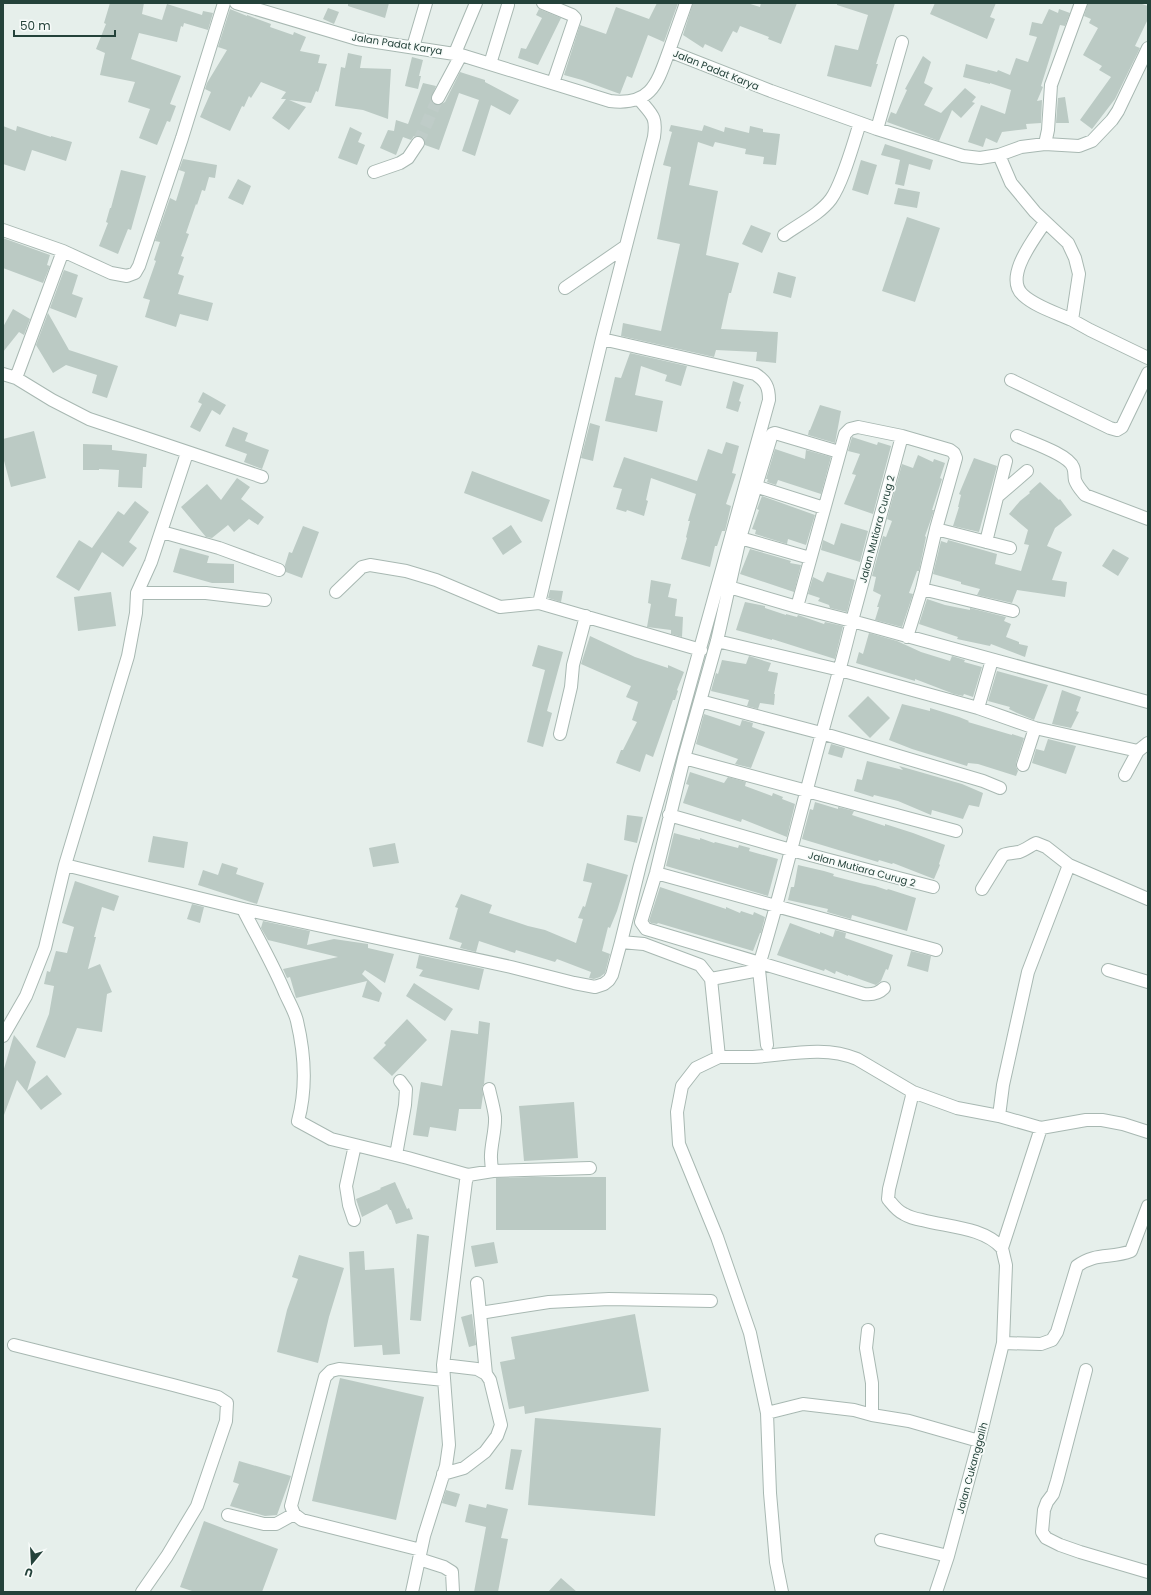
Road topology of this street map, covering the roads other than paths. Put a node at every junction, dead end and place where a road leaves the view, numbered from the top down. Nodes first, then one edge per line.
1 (224, 3) edge
2 (236, 3) edge
3 (426, 3) edge
4 (476, 3) edge
5 (543, 3) edge
6 (686, 3) edge
7 (1081, 3) edge
8 (508, 5) dead end
9 (902, 42) dead end
10 (412, 47) junction
11 (1148, 48) edge
12 (669, 51) junction
13 (458, 54) junction
14 (490, 64) junction
15 (553, 83) junction
16 (438, 98) tunnel mouth
17 (639, 99) junction
18 (860, 123) junction
19 (877, 129) junction
20 (418, 143) tunnel mouth
21 (1045, 144) junction
22 (999, 154) junction
23 (374, 172) dead end
24 (1045, 222) junction
25 (3, 230) edge
26 (784, 234) dead end
27 (626, 246) junction
28 (63, 251) junction
29 (565, 288) dead end
30 (1072, 320) junction
31 (602, 339) junction
32 (1148, 358) edge
33 (1148, 373) edge
34 (3, 374) edge
35 (16, 378) junction
36 (1011, 380) dead end
37 (902, 436) junction
38 (1017, 436) dead end
39 (187, 452) junction
40 (840, 452) junction
41 (1006, 461) dead end
42 (1026, 471) dead end
43 (262, 477) dead end
44 (755, 486) junction
45 (998, 496) junction
46 (824, 508) junction
47 (1148, 519) edge
48 (936, 529) junction
49 (162, 532) junction
50 (740, 538) junction
51 (986, 542) junction
52 (1010, 548) dead end
53 (810, 558) junction
54 (279, 570) dead end
55 (729, 588) junction
56 (922, 589) junction
57 (336, 592) dead end
58 (137, 593) junction
59 (265, 600) dead end
60 (539, 603) junction
61 (797, 607) junction
62 (1013, 611) dead end
63 (586, 616) junction
64 (852, 621) junction
65 (907, 637) junction
66 (717, 641) junction
67 (700, 650) junction
68 (992, 660) junction
69 (840, 670) junction
70 (700, 701) junction
71 (1148, 702) edge
72 (978, 708) junction
73 (1035, 728) junction
74 (822, 733) junction
75 (560, 734) dead end
76 (1143, 747) edge
77 (684, 758) junction
78 (1023, 766) dead end
79 (1125, 775) dead end
80 (1000, 788) dead end
81 (807, 792) junction
82 (669, 815) junction
83 (956, 831) dead end
84 (791, 850) junction
85 (65, 865) junction
86 (1069, 865) junction
87 (656, 873) junction
88 (933, 887) dead end
89 (982, 889) dead end
90 (1148, 899) edge
91 (777, 906) junction
92 (242, 909) junction
93 (621, 942) junction
94 (936, 950) dead end
95 (760, 966) junction
96 (1108, 970) dead end
97 (711, 979) junction
98 (1148, 982) edge
99 (884, 988) dead end
100 (3, 1036) edge
101 (767, 1045) dead end
102 (719, 1057) junction
103 (400, 1081) dead end
104 (489, 1089) dead end
105 (913, 1092) junction
106 (999, 1116) junction
107 (1041, 1128) junction
108 (1148, 1132) edge
109 (355, 1145) junction
110 (396, 1155) junction
111 (590, 1168) dead end
112 (493, 1171) junction
113 (468, 1175) junction
114 (1148, 1206) edge
115 (354, 1220) dead end
116 (1002, 1248) junction
117 (476, 1283) dead end
118 (711, 1301) dead end
119 (480, 1313) junction
120 (868, 1330) dead end
121 (1003, 1343) junction
122 (14, 1345) dead end
123 (443, 1365) junction
124 (1086, 1370) dead end
125 (486, 1374) junction
126 (444, 1380) junction
127 (767, 1413) junction
128 (872, 1415) junction
129 (979, 1441) junction
130 (443, 1474) junction
131 (294, 1514) junction
132 (228, 1515) dead end
133 (881, 1540) dead end
134 (420, 1555) junction
135 (948, 1556) junction
136 (1148, 1572) edge
137 (142, 1592) edge
138 (412, 1592) edge
139 (453, 1592) edge
140 (782, 1592) edge
141 (936, 1592) edge

1 - 28 street
2 - 10 street, Jalan Padat Karya
3 - 10 street
4 - 13 street
5 - 15 street
6 - 12 street
7 - 21 street
8 - 14 street
9 - 19 street
10 - 13 street, Jalan Padat Karya
11 - 21 street, Jalan Padat Karya
12 - 17 street, Jalan Padat Karya
12 - 18 street, Jalan Padat Karya
13 - 14 street, Jalan Padat Karya
13 - 16 street
14 - 15 street, Jalan Padat Karya
15 - 17 street, Jalan Padat Karya
17 - 27 street
18 - 19 street, Jalan Padat Karya
18 - 26 street
19 - 22 street, Jalan Padat Karya
20 - 23 street
21 - 22 street, Jalan Padat Karya
22 - 24 street
24 - 30 street
24 - 30 street
25 - 28 street
27 - 29 street
27 - 31 street
28 - 35 street
30 - 32 street
31 - 60 street
31 - 67 street
33 - 36 street
34 - 35 street
35 - 39 street
37 - 40 street
37 - 48 street
37 - 64 street, Jalan Mutiara Curug 2
38 - 47 street
39 - 43 street
39 - 49 street
40 - 44 street
40 - 46 street
41 - 45 street
42 - 45 street
44 - 46 street
44 - 50 street
45 - 51 street
46 - 53 street
48 - 51 street
48 - 56 street
49 - 54 street
49 - 58 street
50 - 53 street
50 - 55 street
51 - 52 street
53 - 61 street
55 - 61 street
55 - 66 street
56 - 62 street
56 - 65 street
57 - 60 street
58 - 59 street
58 - 85 street
60 - 63 street
61 - 64 street
63 - 67 street
63 - 75 street
64 - 65 street
64 - 69 street, Jalan Mutiara Curug 2
65 - 68 street
66 - 69 street
66 - 70 street
67 - 93 street
68 - 71 street
68 - 72 street
69 - 72 street
69 - 74 street, Jalan Mutiara Curug 2
70 - 74 street
70 - 77 street
72 - 73 street
73 - 76 street
73 - 78 street
74 - 80 street
74 - 81 street, Jalan Mutiara Curug 2
76 - 79 street
77 - 81 street
77 - 82 street
81 - 83 street
81 - 84 street, Jalan Mutiara Curug 2
82 - 84 street, Jalan Mutiara Curug 2
82 - 87 street
84 - 88 street, Jalan Mutiara Curug 2
84 - 91 street, Jalan Mutiara Curug 2
85 - 92 street
85 - 100 street
86 - 89 street
86 - 90 street
86 - 106 street
87 - 91 street
87 - 95 street
91 - 94 street
91 - 95 street, Jalan Mutiara Curug 2
92 - 93 street
92 - 109 street
93 - 97 street
95 - 97 street
95 - 99 street
95 - 101 street, Jalan Mutiara Curug 2
96 - 98 street
97 - 102 street
102 - 105 street
102 - 127 street
103 - 110 street
104 - 112 street
105 - 106 street
105 - 116 street
106 - 107 street
107 - 108 street
107 - 116 street
109 - 110 street
109 - 115 street
110 - 113 street
111 - 112 street
112 - 113 street
113 - 123 street
114 - 121 street
116 - 121 street, Jalan Cukanggalih
117 - 119 street
118 - 119 street
119 - 125 street
120 - 128 street
121 - 129 street, Jalan Cukanggalih
122 - 137 street
123 - 125 street
123 - 126 street
124 - 136 street
125 - 130 street
126 - 130 street
126 - 131 street
127 - 128 street
127 - 140 street
128 - 129 street
129 - 135 street, Jalan Cukanggalih
130 - 134 street
131 - 132 street
131 - 134 street
133 - 135 street
134 - 138 street
134 - 139 street
135 - 141 street, Jalan Cukanggalih

